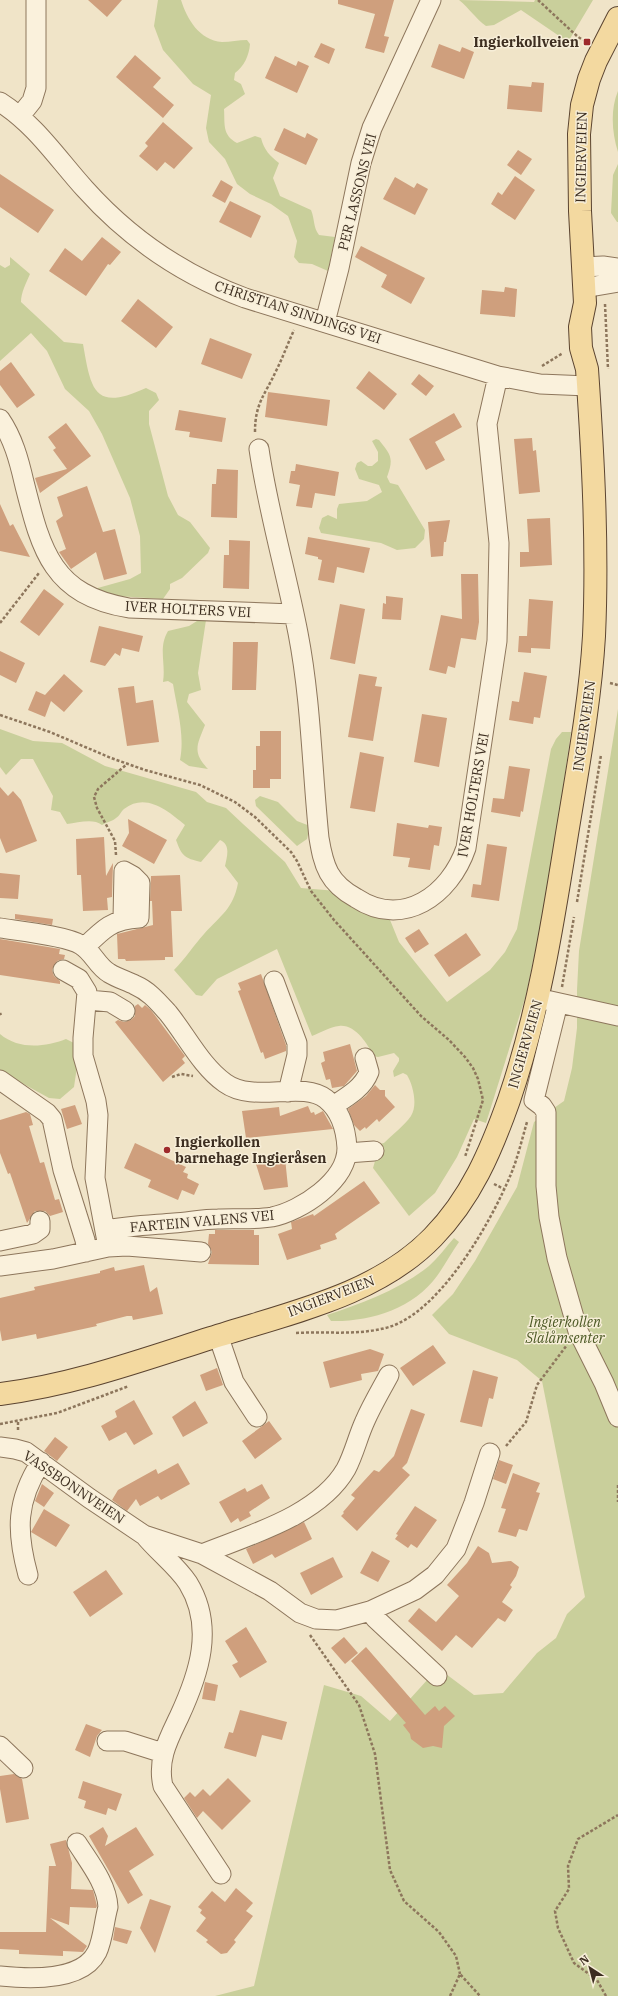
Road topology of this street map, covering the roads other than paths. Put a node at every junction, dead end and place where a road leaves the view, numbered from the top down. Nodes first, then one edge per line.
1 (36, 0) edge
2 (431, 0) edge
3 (618, 18) edge
4 (0, 102) edge
5 (20, 116) junction
6 (583, 266) junction
7 (618, 268) edge
8 (618, 282) edge
9 (584, 296) junction
10 (325, 322) junction
11 (498, 376) junction
12 (588, 377) junction
13 (0, 419) edge
14 (259, 449) road end
15 (294, 614) junction
16 (124, 871) road end
17 (0, 928) edge
18 (85, 947) junction
19 (63, 970) dead end
20 (274, 981) dead end
21 (88, 1000) junction
22 (548, 1001) junction
23 (125, 1011) dead end
24 (618, 1016) edge
25 (365, 1058) dead end
26 (0, 1080) edge
27 (288, 1092) junction
28 (333, 1106) junction
29 (374, 1151) dead end
30 (347, 1153) junction
31 (40, 1222) dead end
32 (107, 1239) junction
33 (0, 1241) edge
34 (87, 1252) junction
35 (201, 1252) dead end
36 (0, 1266) edge
37 (218, 1336) junction
38 (388, 1375) dead end
39 (0, 1394) edge
40 (618, 1417) edge
41 (257, 1418) dead end
42 (0, 1447) edge
43 (490, 1453) road end
44 (41, 1462) junction
45 (144, 1535) junction
46 (202, 1554) junction
47 (28, 1575) dead end
48 (370, 1611) junction
49 (437, 1676) dead end
50 (107, 1741) dead end
51 (0, 1746) edge
52 (162, 1753) junction
53 (23, 1768) dead end
54 (77, 1843) dead end
55 (221, 1874) dead end
56 (0, 1976) edge

1 - 5 street
2 - 10 street, PER LASSONS VEI
3 - 6 main road, INGIERVEIEN
4 - 5 street, CHRISTIAN SINDINGS VEI
5 - 10 street, CHRISTIAN SINDINGS VEI
6 - 7 street
6 - 9 main road, INGIERVEIEN
8 - 9 street
9 - 12 main road, INGIERVEIEN
10 - 11 street, CHRISTIAN SINDINGS VEI
11 - 12 street, CHRISTIAN SINDINGS VEI
11 - 15 street, IVER HOLTERS VEI
12 - 22 main road, INGIERVEIEN
13 - 15 street, IVER HOLTERS VEI
14 - 15 street, IVER HOLTERS VEI
16 - 18 street
17 - 18 street, FARTEIN VALENS VEI
18 - 27 street, FARTEIN VALENS VEI
19 - 21 street
20 - 27 street
21 - 23 street
21 - 32 street
22 - 24 street
22 - 37 main road, INGIERVEIEN
22 - 40 street
25 - 28 street
26 - 34 street
27 - 28 street, FARTEIN VALENS VEI
28 - 30 street, FARTEIN VALENS VEI
29 - 30 street
30 - 32 street, FARTEIN VALENS VEI
31 - 33 street
32 - 34 street, FARTEIN VALENS VEI
32 - 35 street, FARTEIN VALENS VEI
34 - 36 street, FARTEIN VALENS VEI
37 - 39 main road, INGIERVEIEN
37 - 41 street
38 - 46 street
42 - 44 street, VASSBONNVEIEN
43 - 48 street, VASSBONNVEIEN
44 - 45 street, VASSBONNVEIEN
44 - 47 street
45 - 46 street, VASSBONNVEIEN
45 - 52 street, VASSBONNVEIEN
46 - 48 street, VASSBONNVEIEN
48 - 49 street
50 - 52 street
51 - 53 street
52 - 55 street, VASSBONNVEIEN
54 - 56 street

